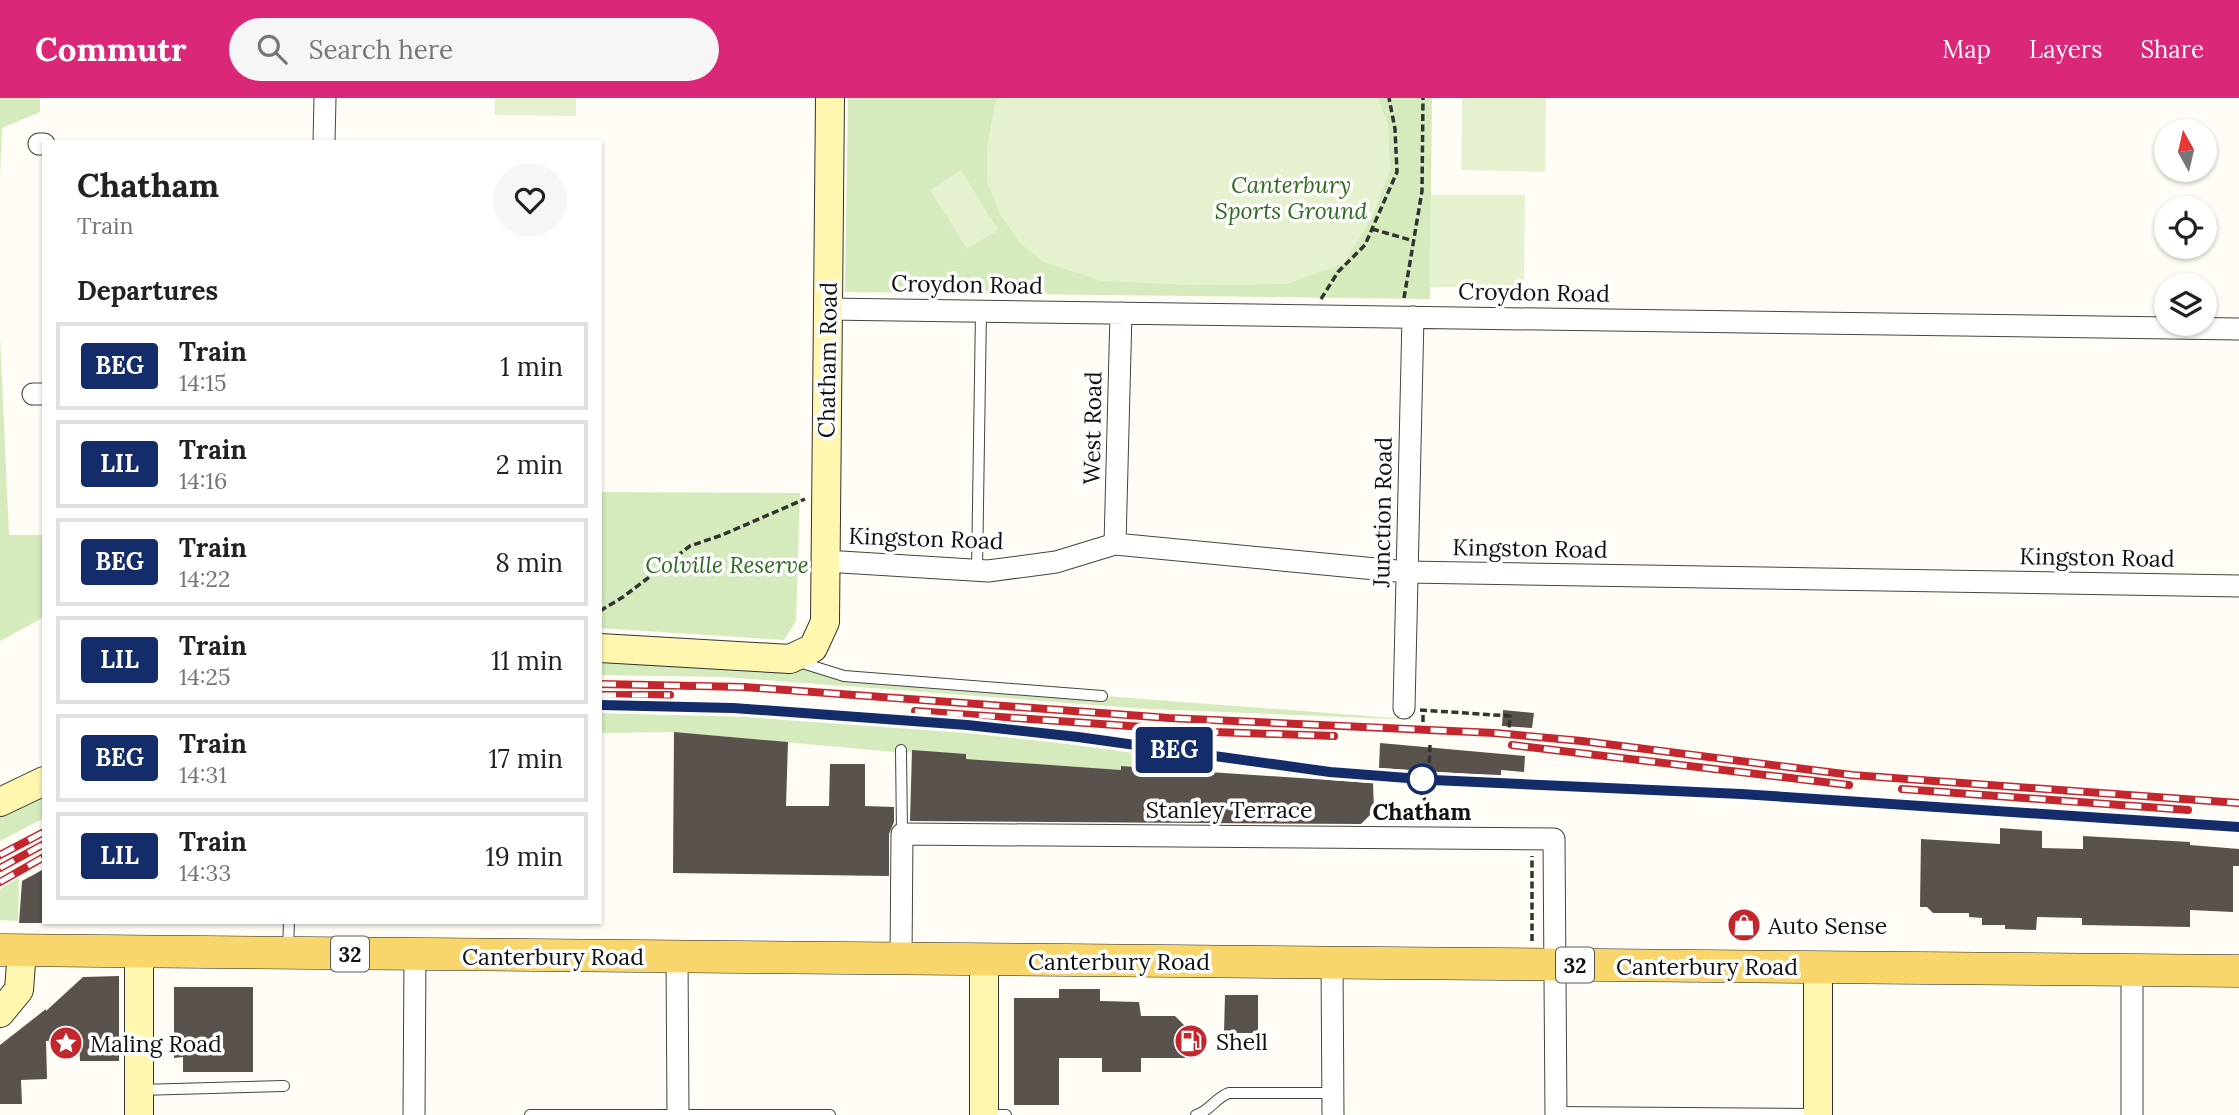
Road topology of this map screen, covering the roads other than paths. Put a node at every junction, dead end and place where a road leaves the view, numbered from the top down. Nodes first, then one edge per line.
1 (325, 98) edge
2 (830, 98) edge
3 (324, 140) edge
4 (827, 309) junction
5 (981, 311) junction
6 (1121, 313) junction
7 (1413, 317) junction
8 (2239, 329) edge
9 (1115, 544) junction
10 (825, 561) junction
11 (976, 570) junction
12 (1407, 572) junction
13 (2239, 586) edge
14 (602, 648) edge
15 (790, 659) junction
16 (1102, 696) dead end
17 (1414, 709) road end
18 (901, 750) dead end
19 (42, 781) edge
20 (0, 803) edge
21 (902, 834) junction
22 (288, 938) edge
23 (11, 950) edge
24 (139, 951) junction
25 (415, 954) junction
26 (677, 957) junction
27 (901, 959) junction
28 (984, 960) junction
29 (1332, 963) junction
30 (1555, 965) junction
31 (1818, 967) junction
32 (2132, 970) junction
33 (2239, 971) edge
34 (0, 1013) edge
35 (284, 1086) dead end
36 (1333, 1093) junction
37 (139, 1102) edge
38 (1556, 1114) edge
39 (1818, 1114) edge
40 (414, 1115) edge
41 (530, 1115) edge
42 (678, 1115) edge
43 (830, 1115) edge
44 (984, 1115) edge
45 (1006, 1115) edge
46 (1196, 1115) edge
47 (1333, 1115) edge
48 (2132, 1115) edge

1 - 3 street
2 - 4 street, Chatham Road
4 - 5 street, Croydon Road
4 - 10 street, Chatham Road
5 - 6 street, Croydon Road
5 - 11 lane
6 - 7 street, Croydon Road
6 - 9 street, West Road
7 - 8 street, Croydon Road
7 - 12 street, Junction Road
9 - 11 street, Kingston Road
9 - 12 street, Kingston Road
10 - 11 street, Kingston Road
10 - 15 street, Chatham Road
12 - 13 street, Kingston Road
12 - 17 street, Junction Road
14 - 15 street
15 - 16 lane
18 - 21 lane
19 - 20 street
21 - 27 street
21 - 30 street, Stanley Terrace
22 - 24 main road, Canterbury Road / 32
22 - 25 main road, Canterbury Road / 32
23 - 24 main road, Canterbury Road / 32
23 - 34 street
24 - 37 street
25 - 26 main road, Canterbury Road / 32
25 - 40 street
26 - 27 main road, Canterbury Road / 32
26 - 42 street
27 - 28 main road, Canterbury Road / 32
28 - 29 main road, Canterbury Road / 32
28 - 44 street
29 - 30 main road, Canterbury Road / 32
29 - 36 street
30 - 31 main road, Canterbury Road / 32
30 - 38 street
31 - 32 main road, Canterbury Road / 32
31 - 39 street
32 - 33 main road, Canterbury Road / 32
32 - 48 street
35 - 37 lane
36 - 46 lane
36 - 47 street
38 - 39 lane
41 - 42 lane
42 - 43 lane
44 - 45 lane

